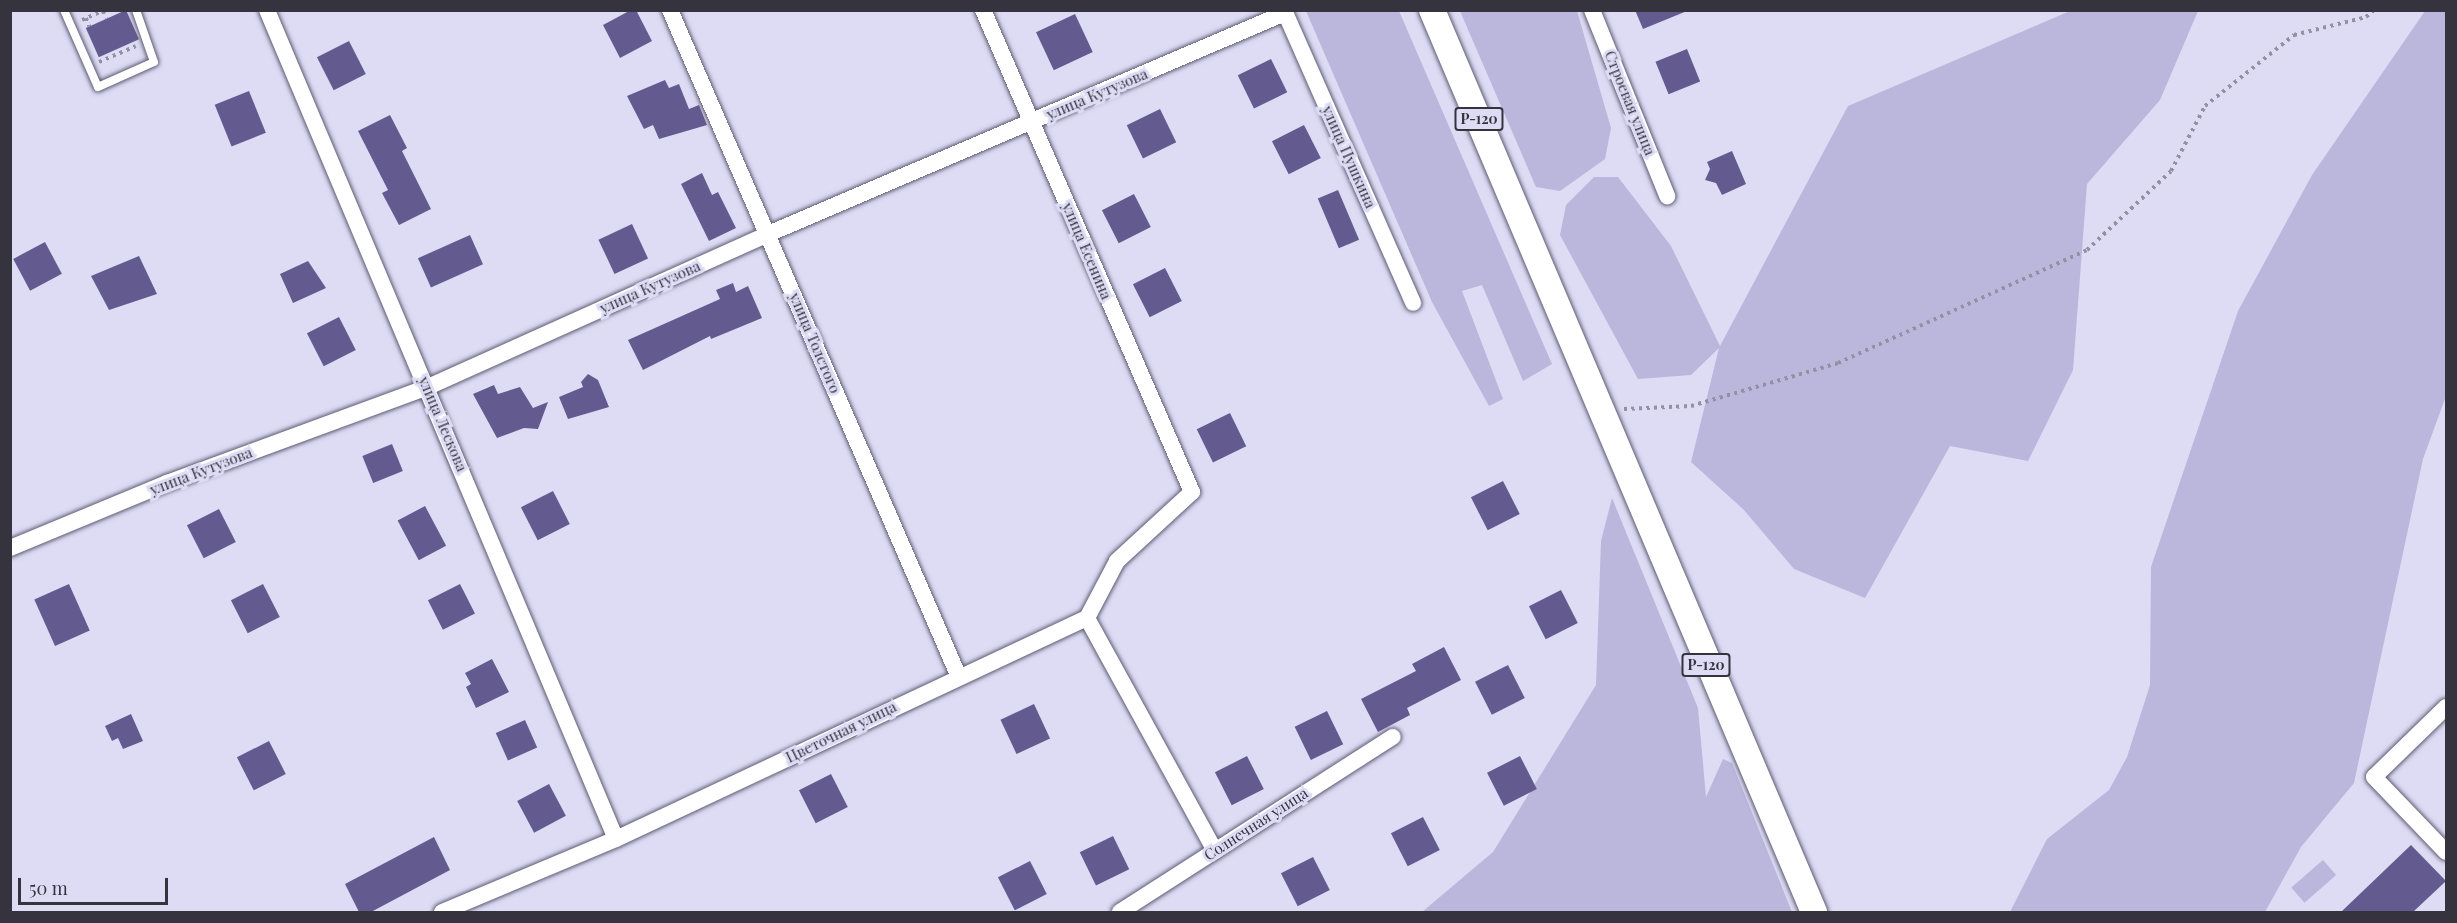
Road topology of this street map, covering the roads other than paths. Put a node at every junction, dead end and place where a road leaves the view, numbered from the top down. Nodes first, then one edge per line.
1 (64, 10) edge
2 (136, 10) edge
3 (267, 10) edge
4 (670, 10) edge
5 (983, 10) edge
6 (1432, 10) edge
7 (1592, 10) edge
8 (1285, 12) edge
9 (1032, 122) junction
10 (1667, 196) dead end
11 (768, 234) junction
12 (1413, 303) dead end
13 (428, 387) junction
14 (10, 548) edge
15 (1087, 618) junction
16 (958, 675) junction
17 (2446, 707) edge
18 (1393, 737) dead end
19 (616, 839) junction
20 (1215, 851) junction
21 (2446, 852) edge
22 (442, 912) edge
23 (1120, 912) edge
24 (1814, 912) edge

1 - 2 lane
3 - 13 street, улица Лескова
4 - 11 street, улица Толстого
5 - 9 street, улица Есенина
6 - 24 main road, Р-120
7 - 10 street, Строевая улица
8 - 9 street, улица Кутузова
8 - 12 street, улица Пушкина
9 - 11 street, улица Кутузова
9 - 15 street, улица Есенина
11 - 13 street, улица Кутузова
11 - 16 street, улица Толстого
13 - 14 street, улица Кутузова
13 - 19 street, улица Лескова
15 - 16 street, Цветочная улица
15 - 20 street
16 - 19 street, Цветочная улица
17 - 21 street
18 - 20 street, Солнечная улица
19 - 22 street, Цветочная улица
20 - 23 street, Солнечная улица

